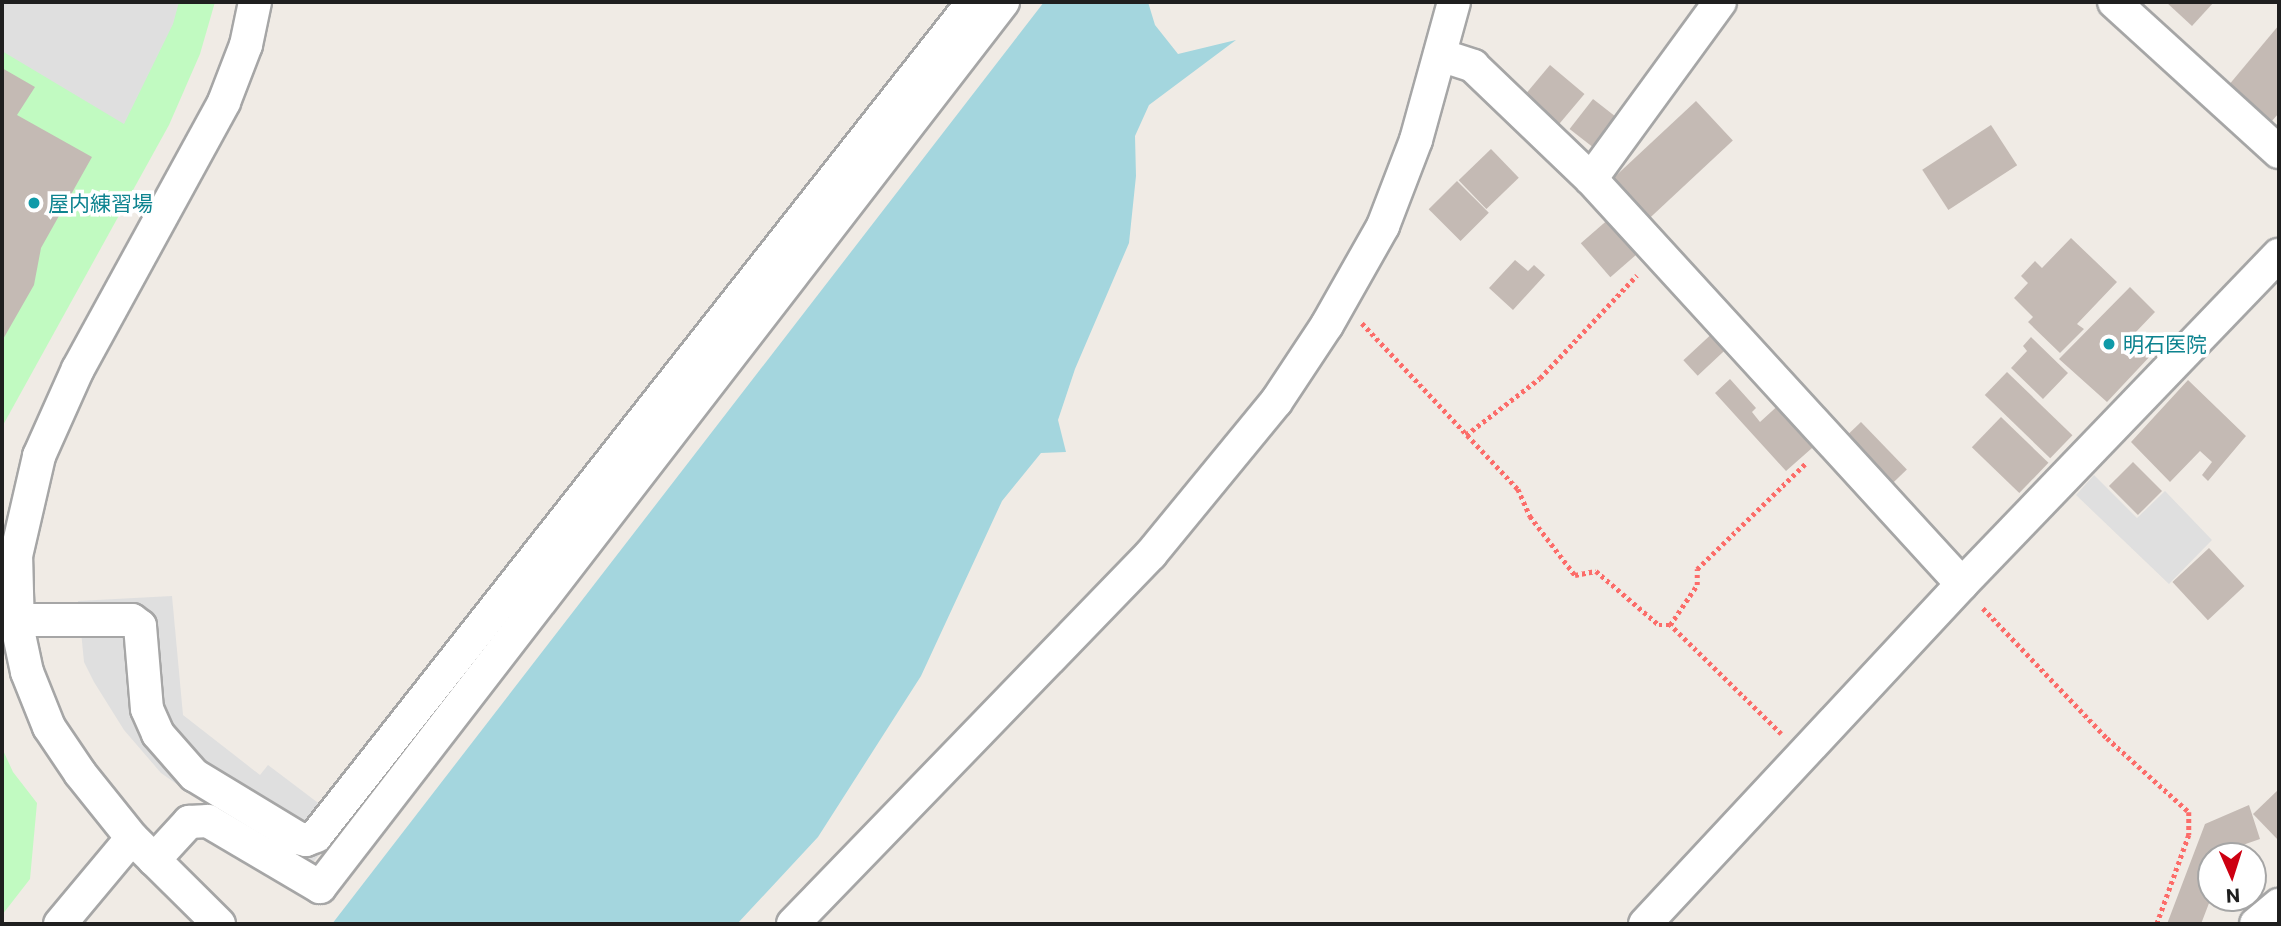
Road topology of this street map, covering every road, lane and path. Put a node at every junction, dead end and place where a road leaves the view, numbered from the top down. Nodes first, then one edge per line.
1 (255, 2) edge
2 (973, 2) edge
3 (1003, 2) edge
4 (1454, 2) edge
5 (1720, 2) edge
6 (2114, 2) edge
7 (1440, 55) junction
8 (2279, 152) edge
9 (1591, 178) junction
10 (1660, 252) junction
11 (2279, 255) edge
12 (1341, 300) junction
13 (1466, 435) junction
14 (1830, 439) junction
15 (1962, 584) junction
16 (17, 620) junction
17 (1671, 625) junction
18 (1804, 757) junction
19 (143, 849) junction
20 (2279, 905) edge
21 (60, 924) edge
22 (219, 924) edge
23 (793, 924) edge
24 (1645, 924) edge
25 (2157, 924) edge
26 (2256, 924) edge

1 - 16 street
2 - 16 street
3 - 19 street
4 - 7 street
5 - 9 street
6 - 8 street
7 - 9 street
7 - 12 street
9 - 10 street
10 - 13 path
10 - 14 street
11 - 15 street
12 - 13 path
12 - 23 street
13 - 17 path
14 - 15 street
14 - 17 path
15 - 18 street
15 - 25 path
16 - 19 street
17 - 18 path
18 - 24 street
19 - 21 street
19 - 22 street
20 - 26 street

